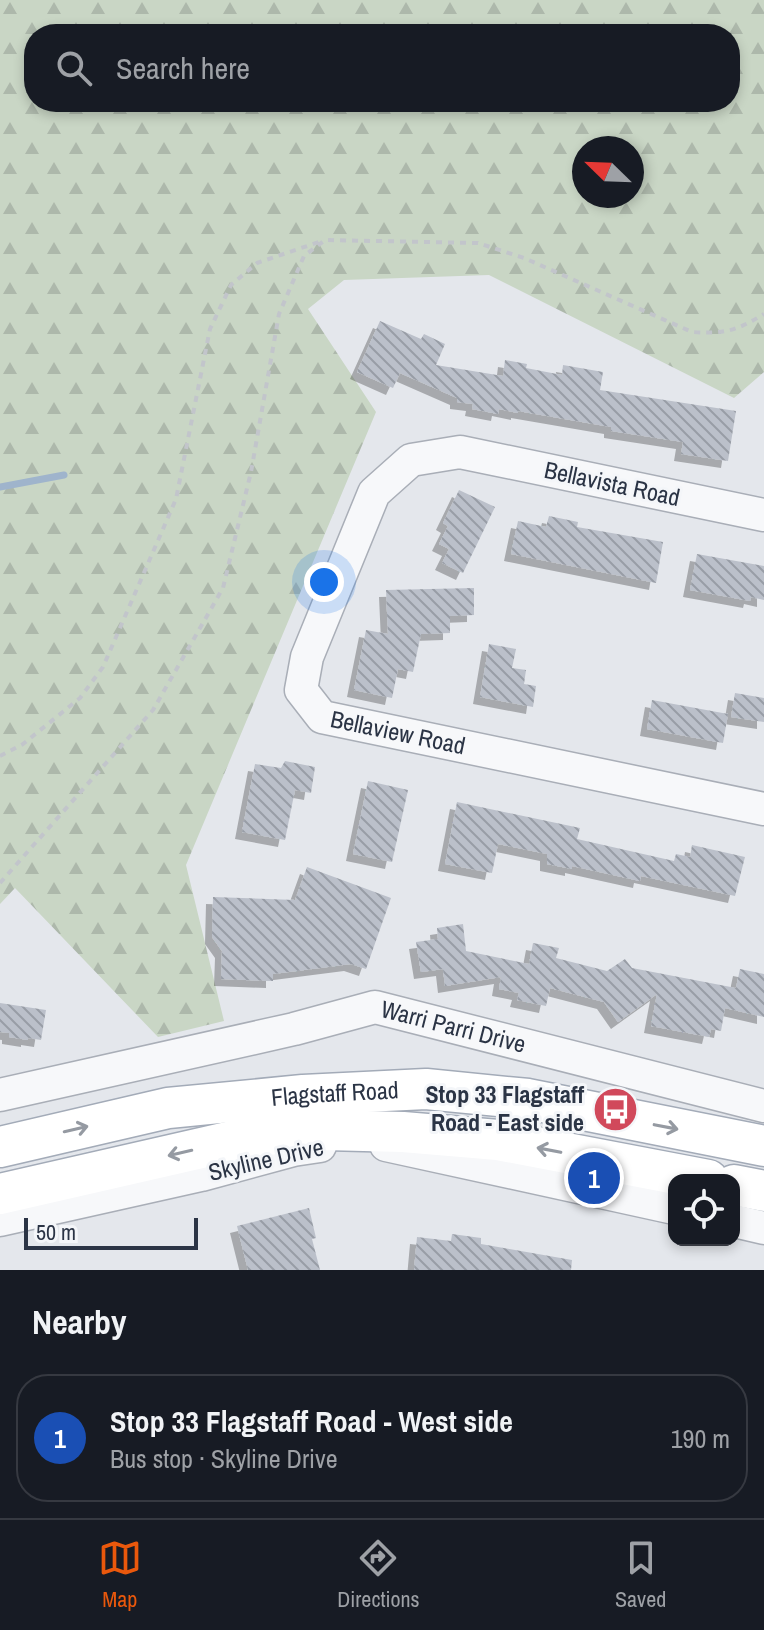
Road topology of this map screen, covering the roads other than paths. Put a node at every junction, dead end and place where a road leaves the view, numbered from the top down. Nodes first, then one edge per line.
1 (460, 452) joint
2 (764, 515) edge
3 (764, 809) edge
4 (0, 1095) edge
5 (764, 1106) edge
6 (764, 1146) edge
7 (0, 1147) edge
8 (676, 1174) edge
9 (740, 1186) edge
10 (764, 1191) edge
11 (0, 1194) edge
12 (668, 1207) edge
13 (0, 1220) edge
14 (740, 1222) edge
15 (764, 1228) edge

1 - 2 street, Bellavista Road
1 - 3 street, Bellaview Road
4 - 5 street, Warri Parri Drive
7 -> 6 main road, Flagstaff Road
8 -> 11 main road, Flagstaff Road
9 - 10 main road
12 - 13 street, Skyline Drive
14 - 15 street

